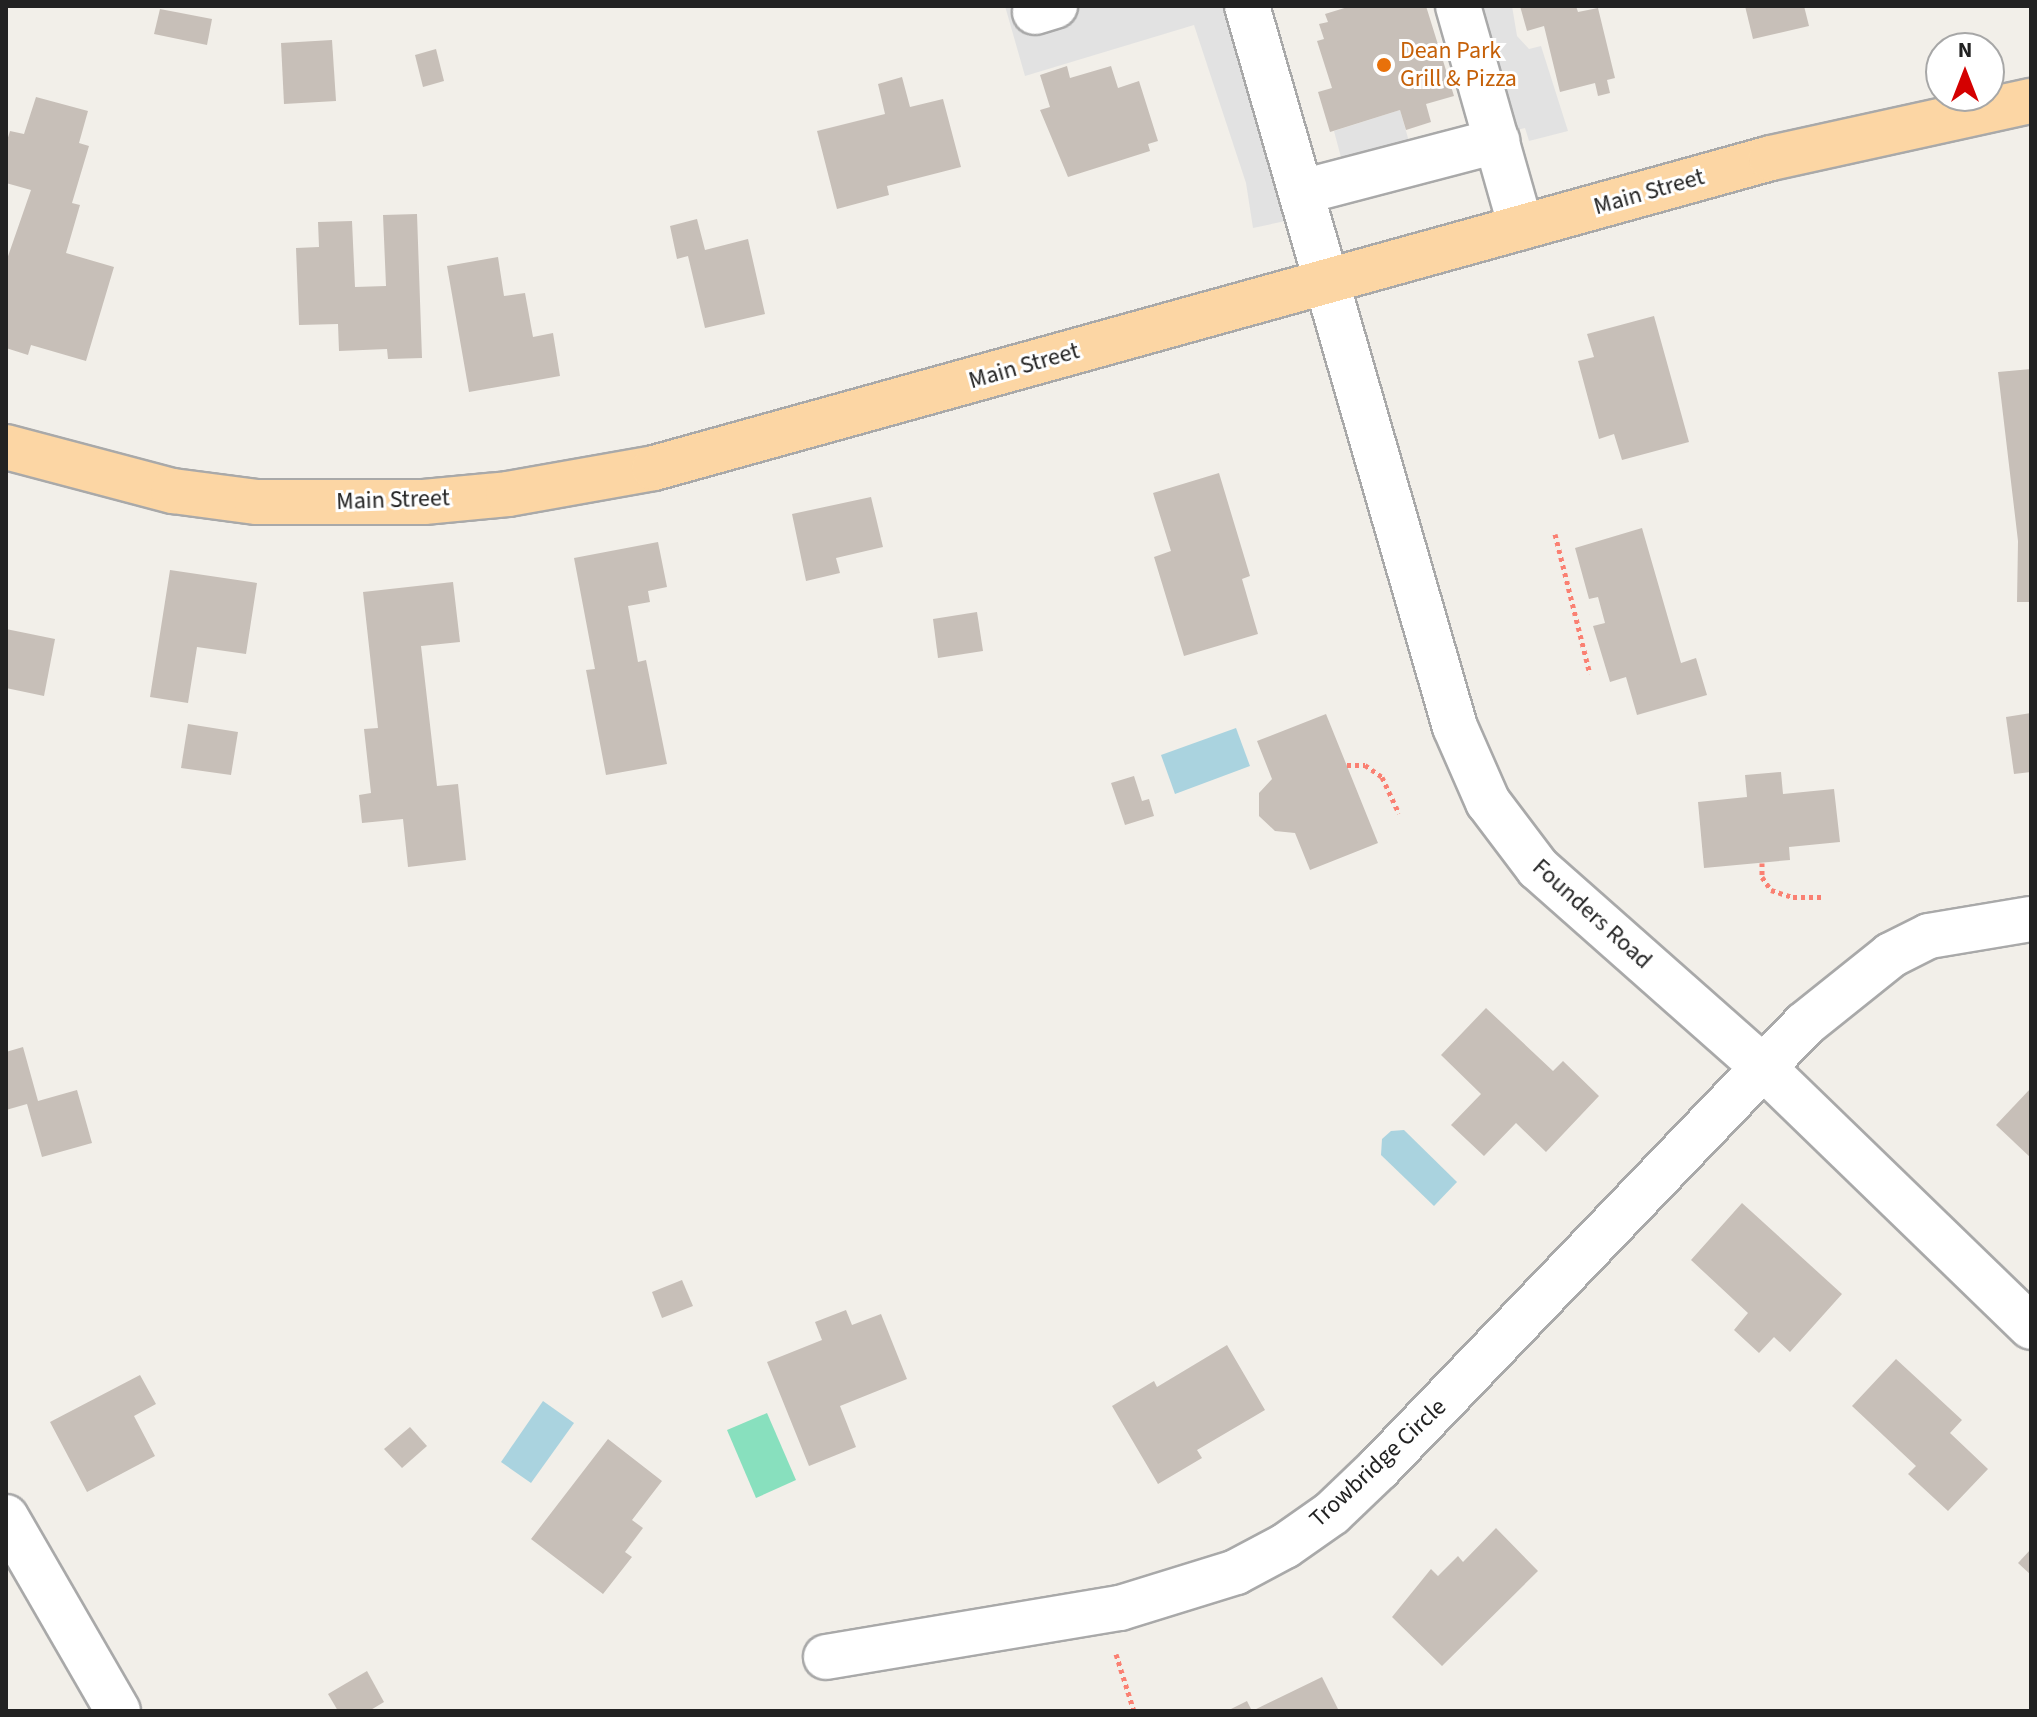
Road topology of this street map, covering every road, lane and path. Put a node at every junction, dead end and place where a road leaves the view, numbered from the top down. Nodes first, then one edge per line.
1 (1247, 6) edge
2 (1458, 6) edge
3 (2031, 101) edge
4 (1497, 141) junction
5 (1302, 192) junction
6 (1521, 227) junction
7 (1329, 281) junction
8 (6, 447) edge
9 (1555, 534) dead end
10 (1590, 674) dead end
11 (1347, 765) dead end
12 (1399, 813) dead end
13 (1762, 863) dead end
14 (1821, 897) dead end
15 (2031, 919) edge
16 (1764, 1068) junction
17 (2031, 1327) edge
18 (6, 1517) edge
19 (1114, 1645) dead end
20 (826, 1657) dead end
21 (118, 1711) edge
22 (1134, 1711) edge

1 - 5 street, Founders Road
2 - 4 street
3 - 6 main road, Main Street
4 - 5 street
4 - 6 street
5 - 7 street, Founders Road
6 - 7 main road, Main Street
7 - 8 main road, Main Street
7 - 16 street, Founders Road
9 - 10 path
11 - 12 path
13 - 14 path
15 - 16 street, Trowbridge Circle
16 - 17 street, Founders Road
16 - 20 street, Trowbridge Circle
18 - 21 street
19 - 22 path

